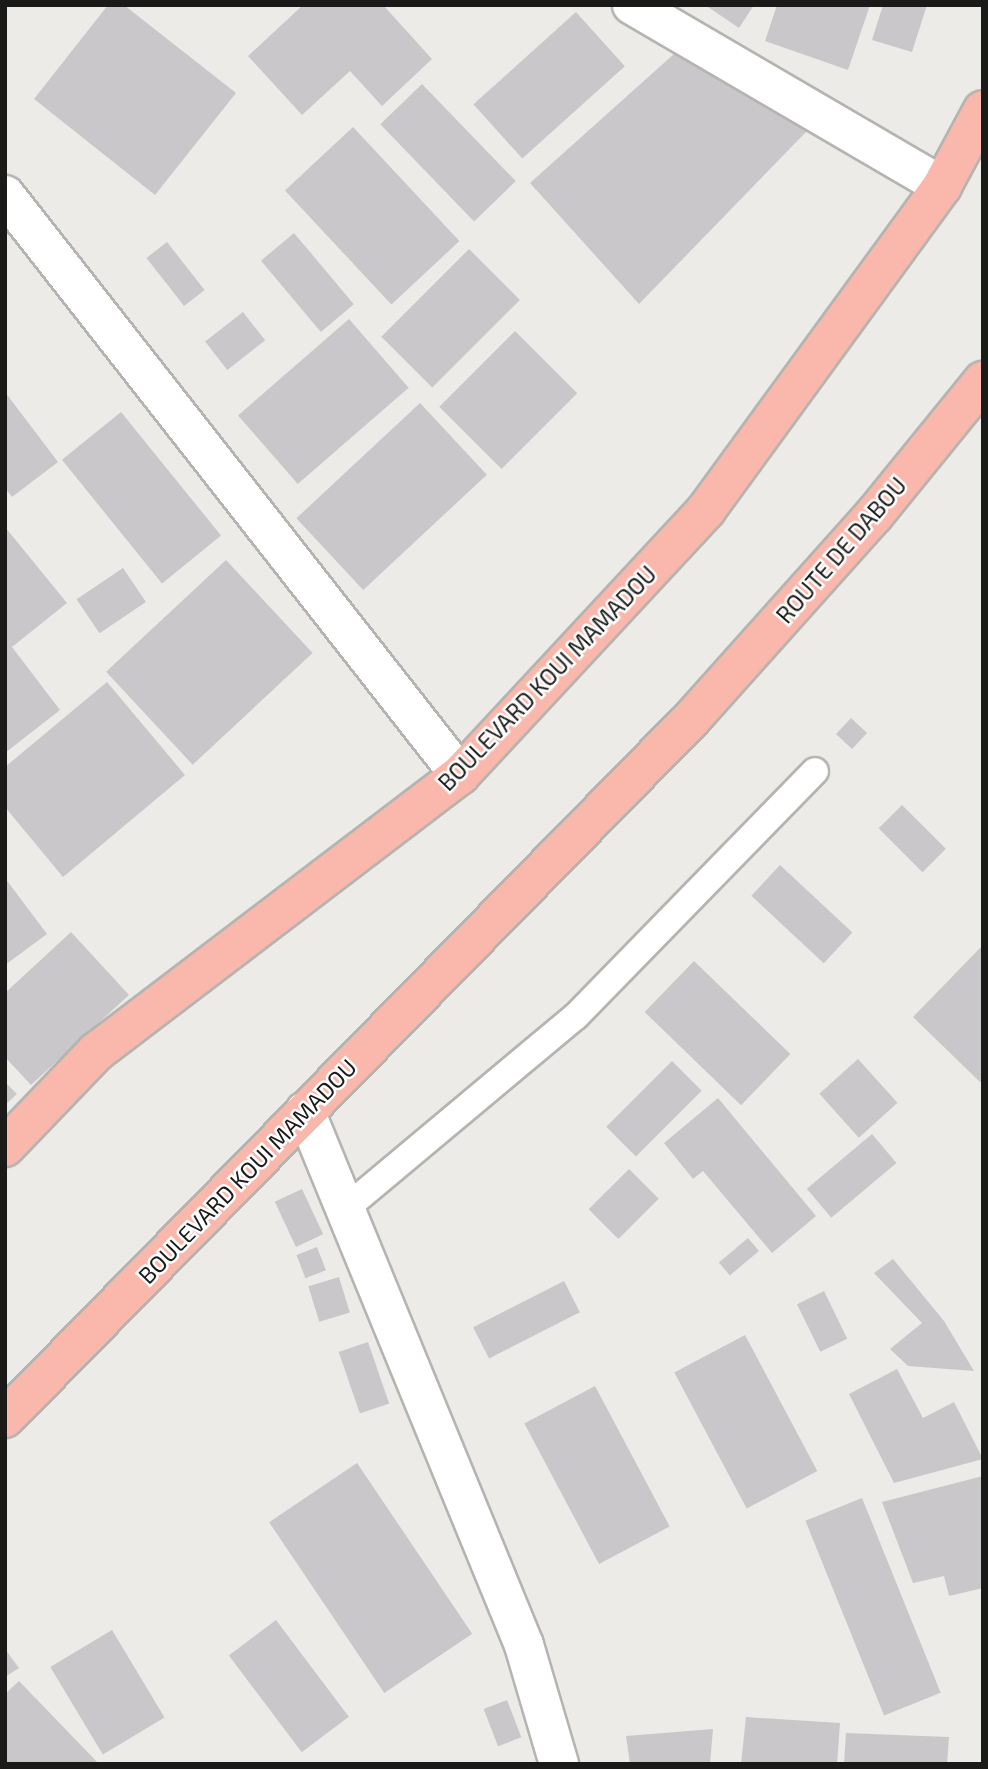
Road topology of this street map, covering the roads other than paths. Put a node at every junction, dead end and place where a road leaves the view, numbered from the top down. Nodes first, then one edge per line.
1 (632, 5) edge
2 (983, 110) edge
3 (942, 186) junction
4 (5, 195) edge
5 (983, 381) edge
6 (695, 715) joint
7 (815, 771) dead end
8 (460, 775) junction
9 (304, 1111) junction
10 (5, 1147) edge
11 (345, 1209) junction
12 (5, 1418) edge
13 (559, 1764) edge

1 - 3 street
2 - 3 main road, BOULEVARD KOUI MAMADOU
3 - 8 main road, BOULEVARD KOUI MAMADOU
4 - 8 street
5 - 6 main road, ROUTE DE DABOU
6 - 9 main road, BOULEVARD KOUI MAMADOU
7 - 11 lane
8 - 10 main road, BOULEVARD KOUI MAMADOU
9 - 11 street
9 - 12 main road, BOULEVARD KOUI MAMADOU
11 - 13 street

